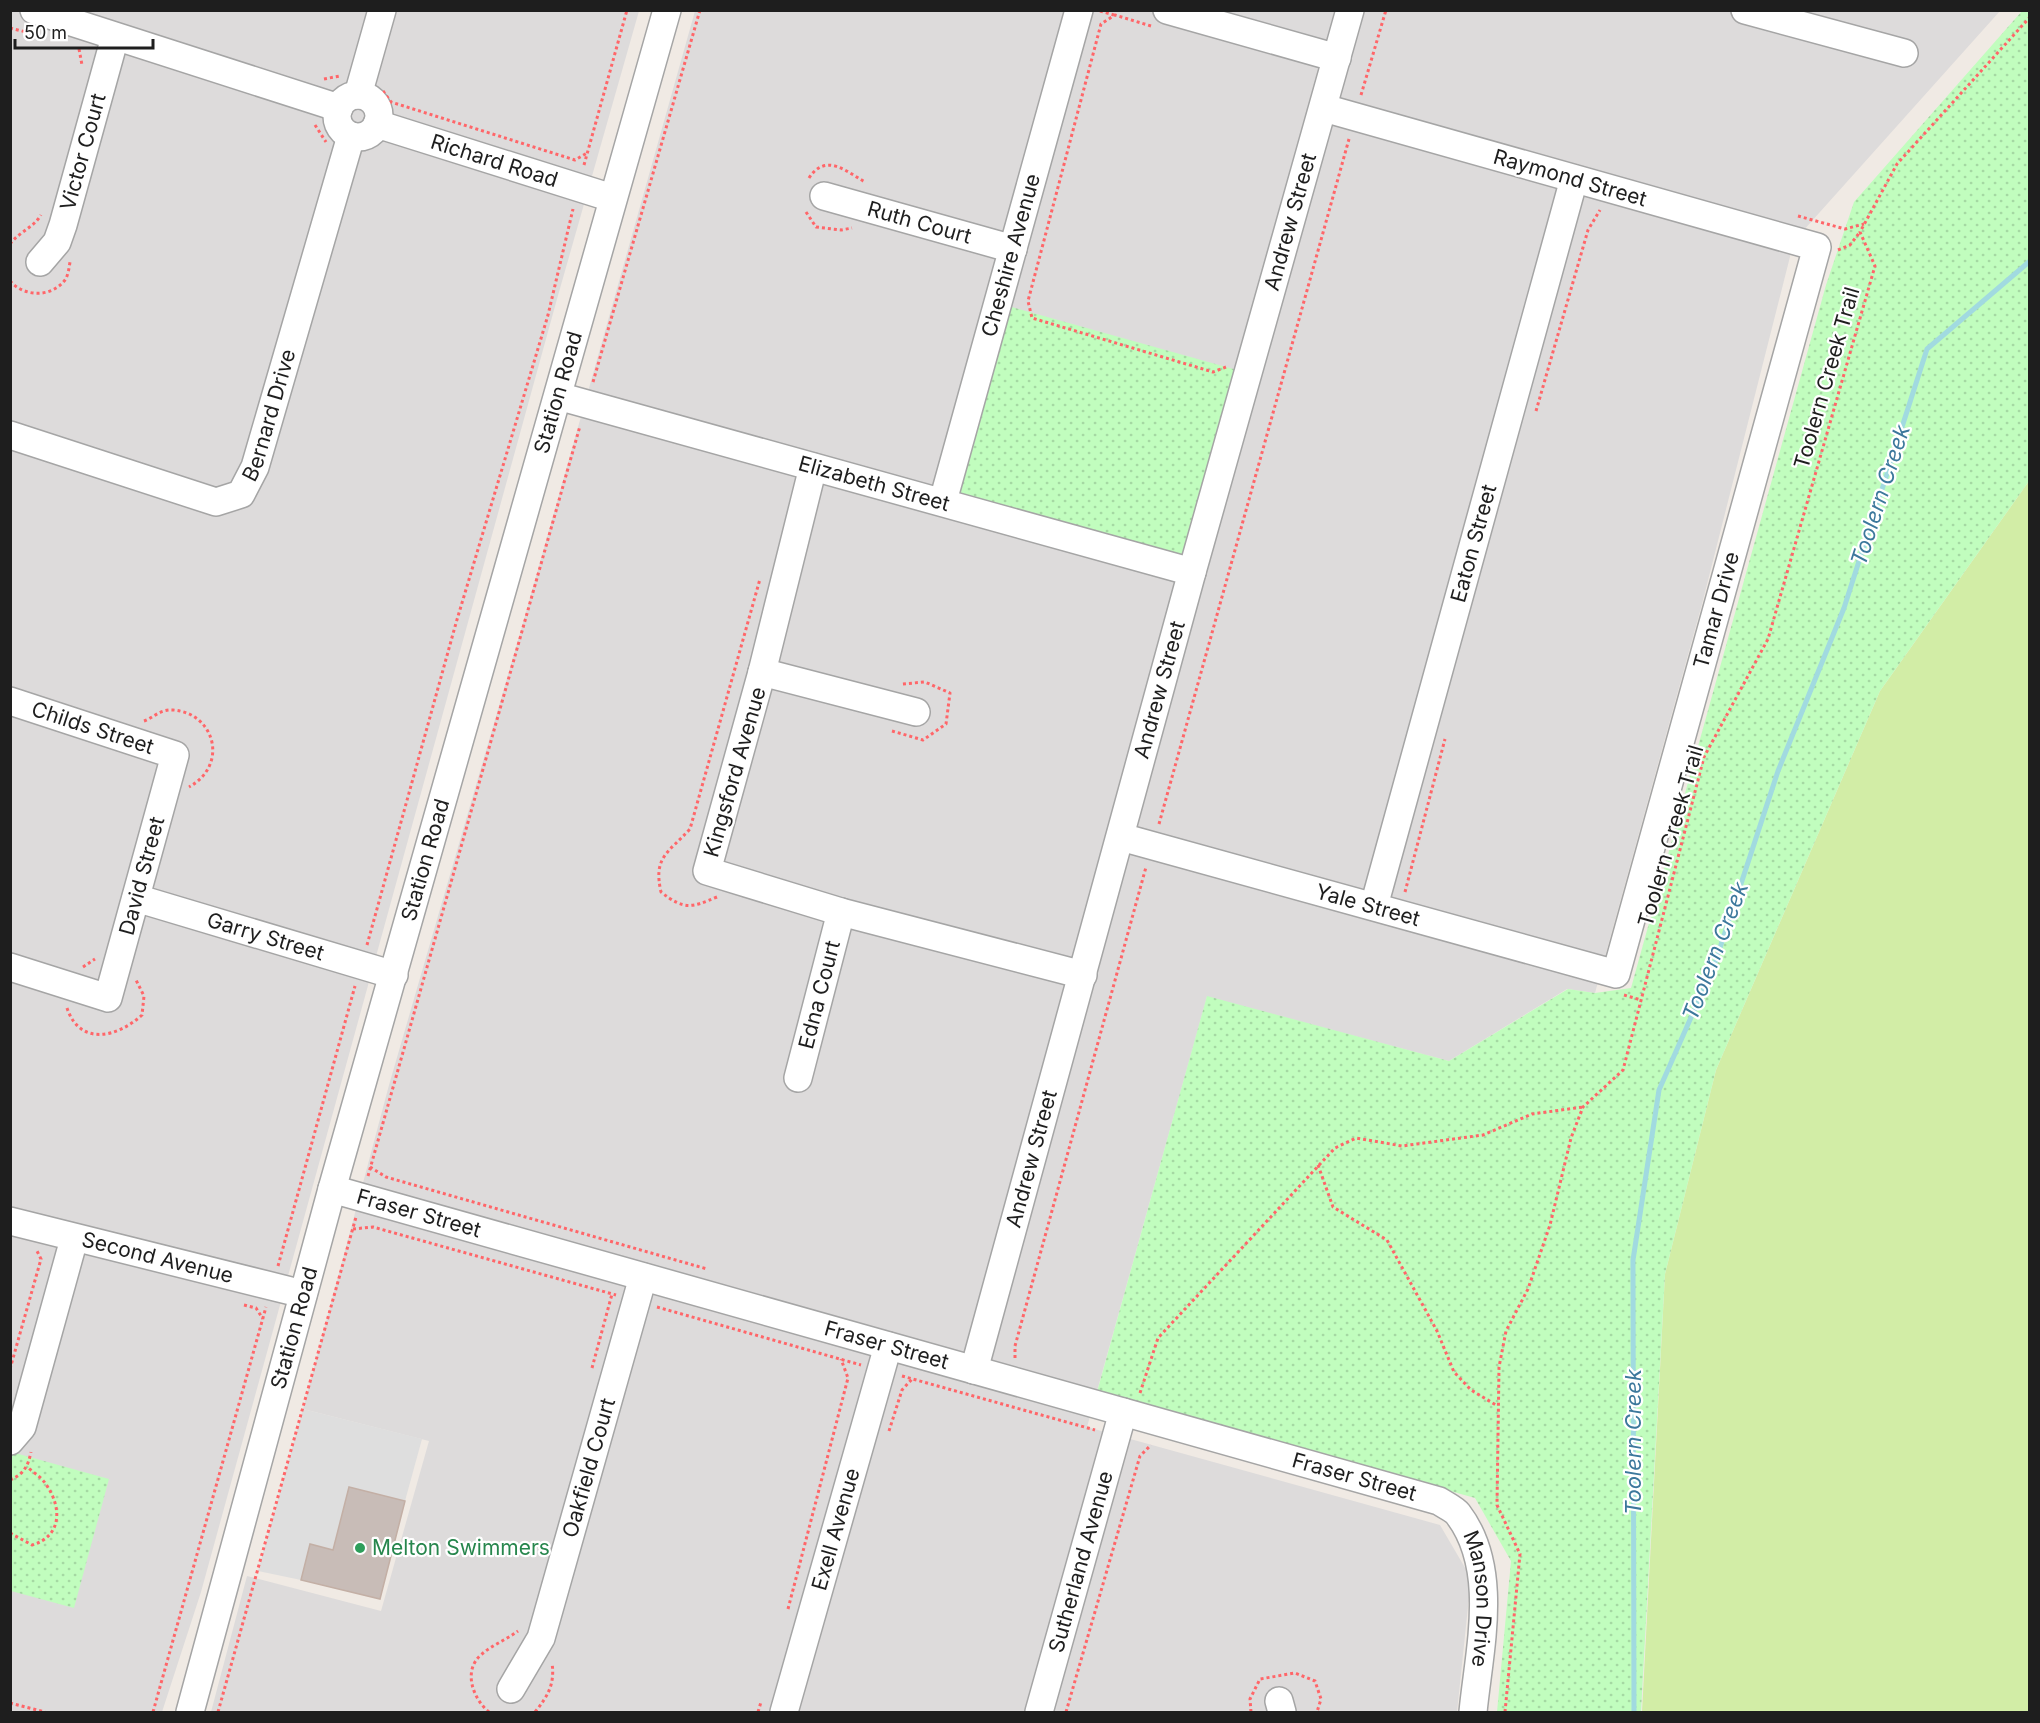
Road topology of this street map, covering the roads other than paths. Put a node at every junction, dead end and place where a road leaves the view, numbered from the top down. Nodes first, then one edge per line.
1 (382, 10) edge
2 (667, 10) edge
3 (1079, 10) edge
4 (1350, 10) edge
5 (1745, 10) edge
6 (1162, 19) edge
7 (32, 22) edge
8 (112, 48) junction
9 (1904, 53) dead end
10 (1337, 58) junction
11 (348, 102) junction
12 (1324, 108) junction
13 (378, 124) junction
14 (337, 144) junction
15 (1574, 179) junction
16 (812, 195) road end
17 (612, 198) junction
18 (1817, 247) joint
19 (1013, 249) junction
20 (40, 262) dead end
21 (558, 396) junction
22 (10, 435) edge
23 (813, 467) junction
24 (943, 501) junction
25 (1192, 572) junction
26 (762, 672) junction
27 (10, 701) edge
28 (916, 712) dead end
29 (175, 754) joint
30 (1121, 837) junction
31 (136, 898) junction
32 (1376, 899) junction
33 (841, 912) junction
34 (10, 967) edge
35 (1616, 974) joint
36 (394, 975) junction
37 (1083, 975) junction
38 (798, 1078) dead end
39 (332, 1189) junction
40 (10, 1221) edge
41 (74, 1239) junction
42 (630, 1291) junction
43 (303, 1294) junction
44 (885, 1358) junction
45 (959, 1375) junction
46 (1124, 1421) junction
47 (10, 1441) edge
48 (1439, 1501) joint
49 (511, 1689) dead end
50 (190, 1713) edge
51 (784, 1713) edge
52 (1039, 1713) edge
53 (1473, 1713) edge

1 - 11 street
2 - 17 street, Station Road
3 - 19 street, Cheshire Avenue
4 - 10 street, Andrew Street
5 - 9 street
6 - 10 street
7 - 8 street
8 - 11 street
8 - 20 street, Victor Court
10 - 12 street, Andrew Street
11 - 13 street
11 - 14 street
12 - 15 street, Raymond Street
12 - 25 street, Andrew Street
13 - 14 street
13 - 17 street, Richard Road
14 - 22 street, Bernard Drive
15 - 18 street, Raymond Street
15 - 32 street, Eaton Street
16 - 19 street, Ruth Court
17 - 21 street, Station Road
18 - 35 street, Tamar Drive
19 - 24 street, Cheshire Avenue
21 - 23 street, Elizabeth Street
21 - 36 street, Station Road
23 - 24 street, Elizabeth Street
23 - 26 street, Kingsford Avenue
24 - 25 street, Elizabeth Street
25 - 30 street, Andrew Street
26 - 28 street
26 - 33 street, Kingsford Avenue
27 - 29 street, Childs Street
29 - 31 street, David Street
30 - 32 street, Yale Street
30 - 37 street, Andrew Street
31 - 34 street, David Street
31 - 36 street, Garry Street
32 - 35 street, Yale Street
33 - 37 street, Kingsford Avenue
33 - 38 street, Edna Court
36 - 39 street, Station Road
37 - 45 street, Andrew Street
39 - 42 street, Fraser Street
39 - 43 street, Station Road
40 - 41 street, Second Avenue
41 - 43 street, Second Avenue
41 - 47 street
42 - 44 street, Fraser Street
42 - 49 street, Oakfield Court
43 - 50 street, Station Road
44 - 45 street, Fraser Street
44 - 51 street, Exell Avenue
45 - 46 street, Fraser Street
46 - 48 street, Fraser Street
46 - 52 street, Sutherland Avenue
48 - 53 street, Manson Drive

